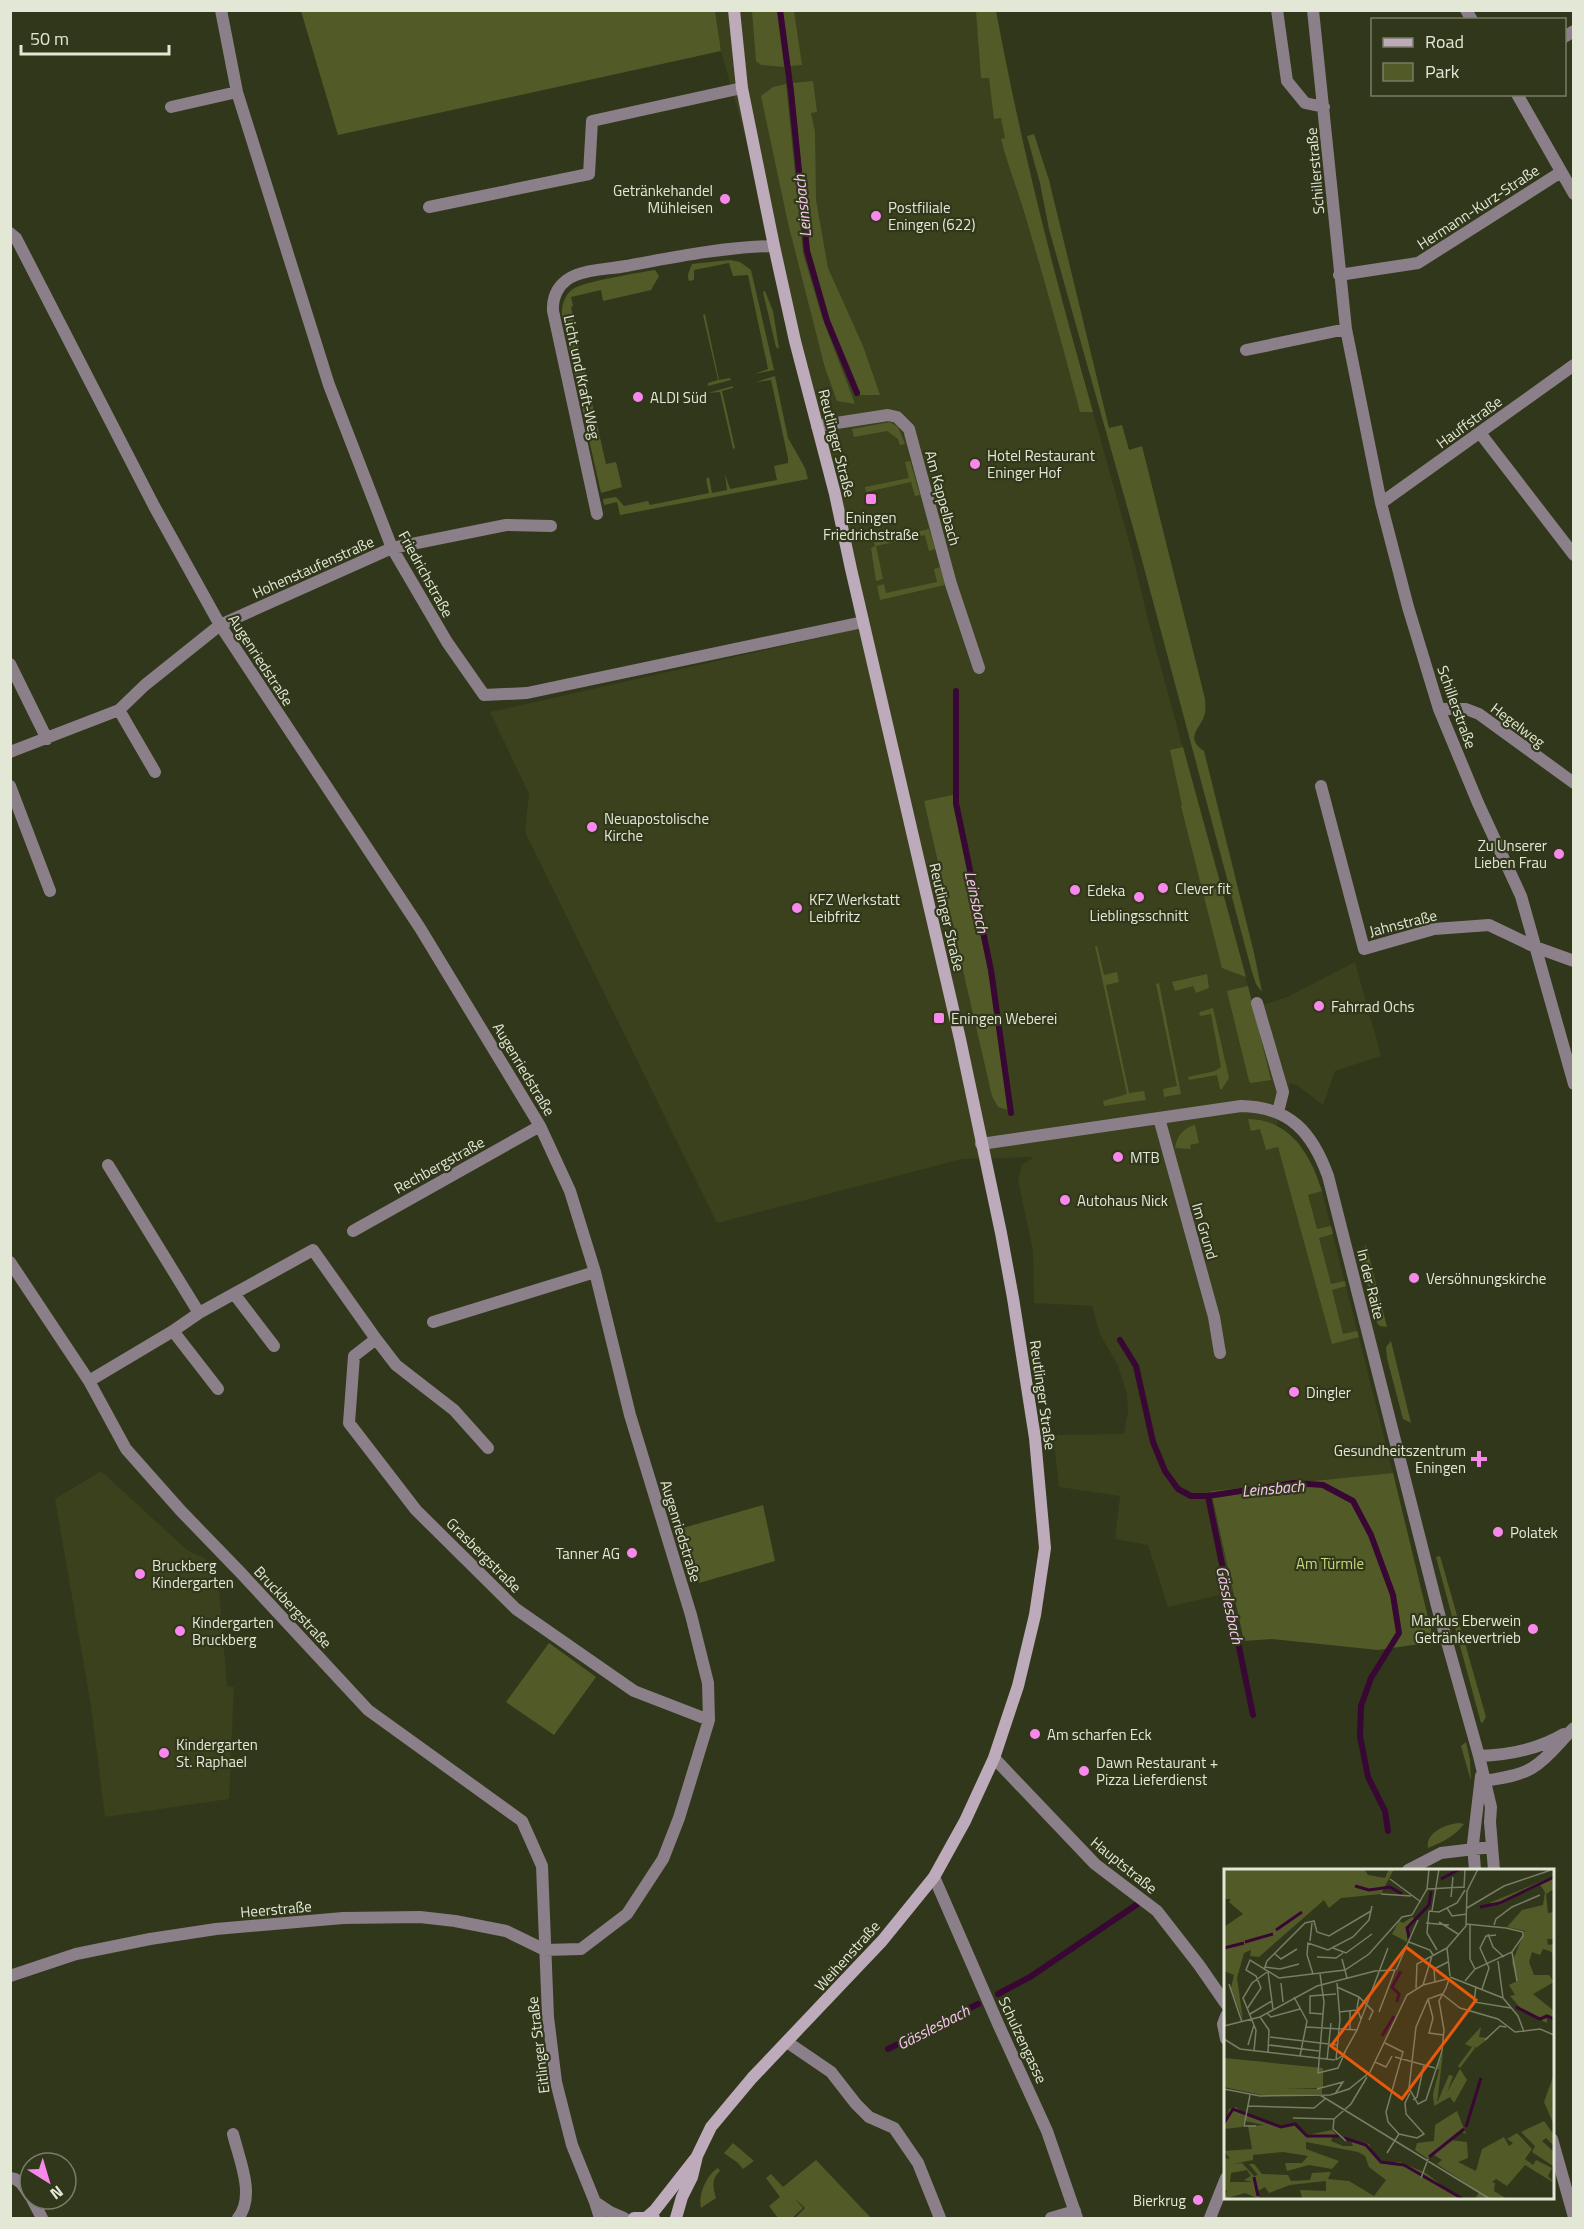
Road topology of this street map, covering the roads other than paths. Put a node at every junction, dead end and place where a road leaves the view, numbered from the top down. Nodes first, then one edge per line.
1 (221, 10) edge
2 (734, 10) edge
3 (1277, 10) edge
4 (1313, 10) edge
5 (742, 88) junction
6 (237, 92) junction
7 (1518, 96) edge
8 (171, 106) dead end
9 (1324, 107) junction
10 (1561, 172) junction
11 (1574, 194) edge
12 (429, 207) dead end
13 (10, 233) edge
14 (774, 246) junction
15 (1340, 275) junction
16 (1346, 329) junction
17 (1246, 350) dead end
18 (1574, 365) edge
19 (817, 426) junction
20 (1480, 433) junction
21 (1381, 503) junction
22 (597, 514) dead end
23 (551, 526) dead end
24 (392, 548) junction
25 (1574, 555) edge
26 (863, 622) junction
27 (220, 625) junction
28 (10, 664) edge
29 (979, 668) dead end
30 (1439, 709) junction
31 (119, 710) junction
32 (47, 739) junction
33 (10, 752) edge
34 (155, 772) dead end
35 (1574, 783) edge
36 (10, 786) edge
37 (1320, 786) dead end
38 (50, 891) dead end
39 (1535, 947) junction
40 (1574, 961) edge
41 (1257, 1003) dead end
42 (1574, 1084) edge
43 (1278, 1112) junction
44 (1159, 1118) junction
45 (540, 1126) junction
46 (981, 1144) junction
47 (108, 1165) dead end
48 (353, 1231) dead end
49 (10, 1262) edge
50 (595, 1272) junction
51 (235, 1295) junction
52 (199, 1314) junction
53 (432, 1322) dead end
54 (173, 1331) junction
55 (376, 1339) junction
56 (274, 1346) dead end
57 (1220, 1353) dead end
58 (89, 1381) junction
59 (219, 1389) dead end
60 (488, 1448) dead end
61 (709, 1720) junction
62 (1573, 1728) edge
63 (1479, 1756) junction
64 (994, 1758) junction
65 (1482, 1778) junction
66 (1491, 1847) junction
67 (1473, 1849) junction
68 (1410, 1869) edge
69 (1475, 1869) edge
70 (1494, 1869) edge
71 (934, 1876) junction
72 (545, 1950) junction
73 (10, 1976) edge
74 (1224, 2001) edge
75 (787, 2042) junction
76 (233, 2134) dead end
77 (1554, 2146) edge
78 (698, 2156) junction
79 (1224, 2183) edge
80 (595, 2202) junction
81 (1076, 2215) edge
82 (1574, 2217) edge
83 (238, 2218) edge
84 (600, 2218) edge
85 (624, 2218) edge
86 (634, 2218) edge
87 (651, 2218) edge
88 (676, 2218) edge
89 (940, 2218) edge
90 (1051, 2218) edge
91 (1210, 2218) edge

1 - 6 street, Friedrichstraße
2 - 5 main road, Reutlinger Straße
3 - 9 street
4 - 9 street, Schillerstraße
5 - 12 street
5 - 14 main road, Reutlinger Straße
6 - 8 street
6 - 24 street, Friedrichstraße
7 - 10 street
9 - 15 street, Schillerstraße
10 - 11 street
10 - 15 street, Hermann-Kurz-Straße
13 - 27 street, Augenriedstraße
14 - 19 main road, Reutlinger Straße
14 - 22 street, Licht und Kraft-Weg
15 - 16 street, Schillerstraße
16 - 17 street
16 - 21 street, Schillerstraße
18 - 20 street, Hauffstraße
19 - 26 main road, Reutlinger Straße
19 - 29 street, Am Kappelbach
20 - 21 street, Hauffstraße
20 - 25 street
21 - 30 street, Schillerstraße
23 - 24 street, Hohenstaufenstraße
24 - 26 street, Friedrichstraße
24 - 27 street, Hohenstaufenstraße
26 - 46 main road, Reutlinger Straße
27 - 31 street, Hohenstaufenstraße
27 - 45 street, Augenriedstraße
28 - 32 street
30 - 35 street, Hegelweg
30 - 39 street, Schillerstraße
31 - 32 street, Hohenstaufenstraße
31 - 34 street
32 - 33 street, Hohenstaufenstraße
36 - 38 street
37 - 39 street, Jahnstraße
39 - 40 street, Jahnstraße
39 - 42 street, Schillerstraße
41 - 43 street
43 - 44 street, In der Raite
43 - 63 street, In der Raite
44 - 46 street, In der Raite
44 - 57 street, Im Grund
45 - 48 street, Rechbergstraße
45 - 50 street, Augenriedstraße
46 - 64 main road, Reutlinger Straße
47 - 52 street
49 - 58 street, Bruckbergstraße
50 - 53 street
50 - 61 street, Augenriedstraße
51 - 52 street
51 - 55 street
51 - 56 street
52 - 54 street
54 - 58 street
54 - 59 street
55 - 60 street
55 - 61 street, Grasbergstraße
58 - 72 street, Bruckbergstraße
61 - 72 street, Augenriedstraße
62 - 63 street
62 - 65 street
63 - 65 street, In der Raite
64 - 71 main road, Weihenstraße
64 - 74 street, Hauptstraße
65 - 66 street, In der Raite
65 - 67 street
66 - 67 street
66 - 70 street, In der Raite
67 - 68 street
67 - 69 street
71 - 75 main road, Weihenstraße
71 - 81 street, Schulzengasse
72 - 73 street, Heerstraße
72 - 80 street, Eitlinger Straße
75 - 78 main road, Weihenstraße
75 - 89 street
76 - 83 street
77 - 82 street
78 - 87 main road, Weihenstraße
78 - 88 main road, Weihenstraße
79 - 91 street
80 - 84 street, Eitlinger Straße
80 - 85 street
81 - 90 street
86 - 87 main road

